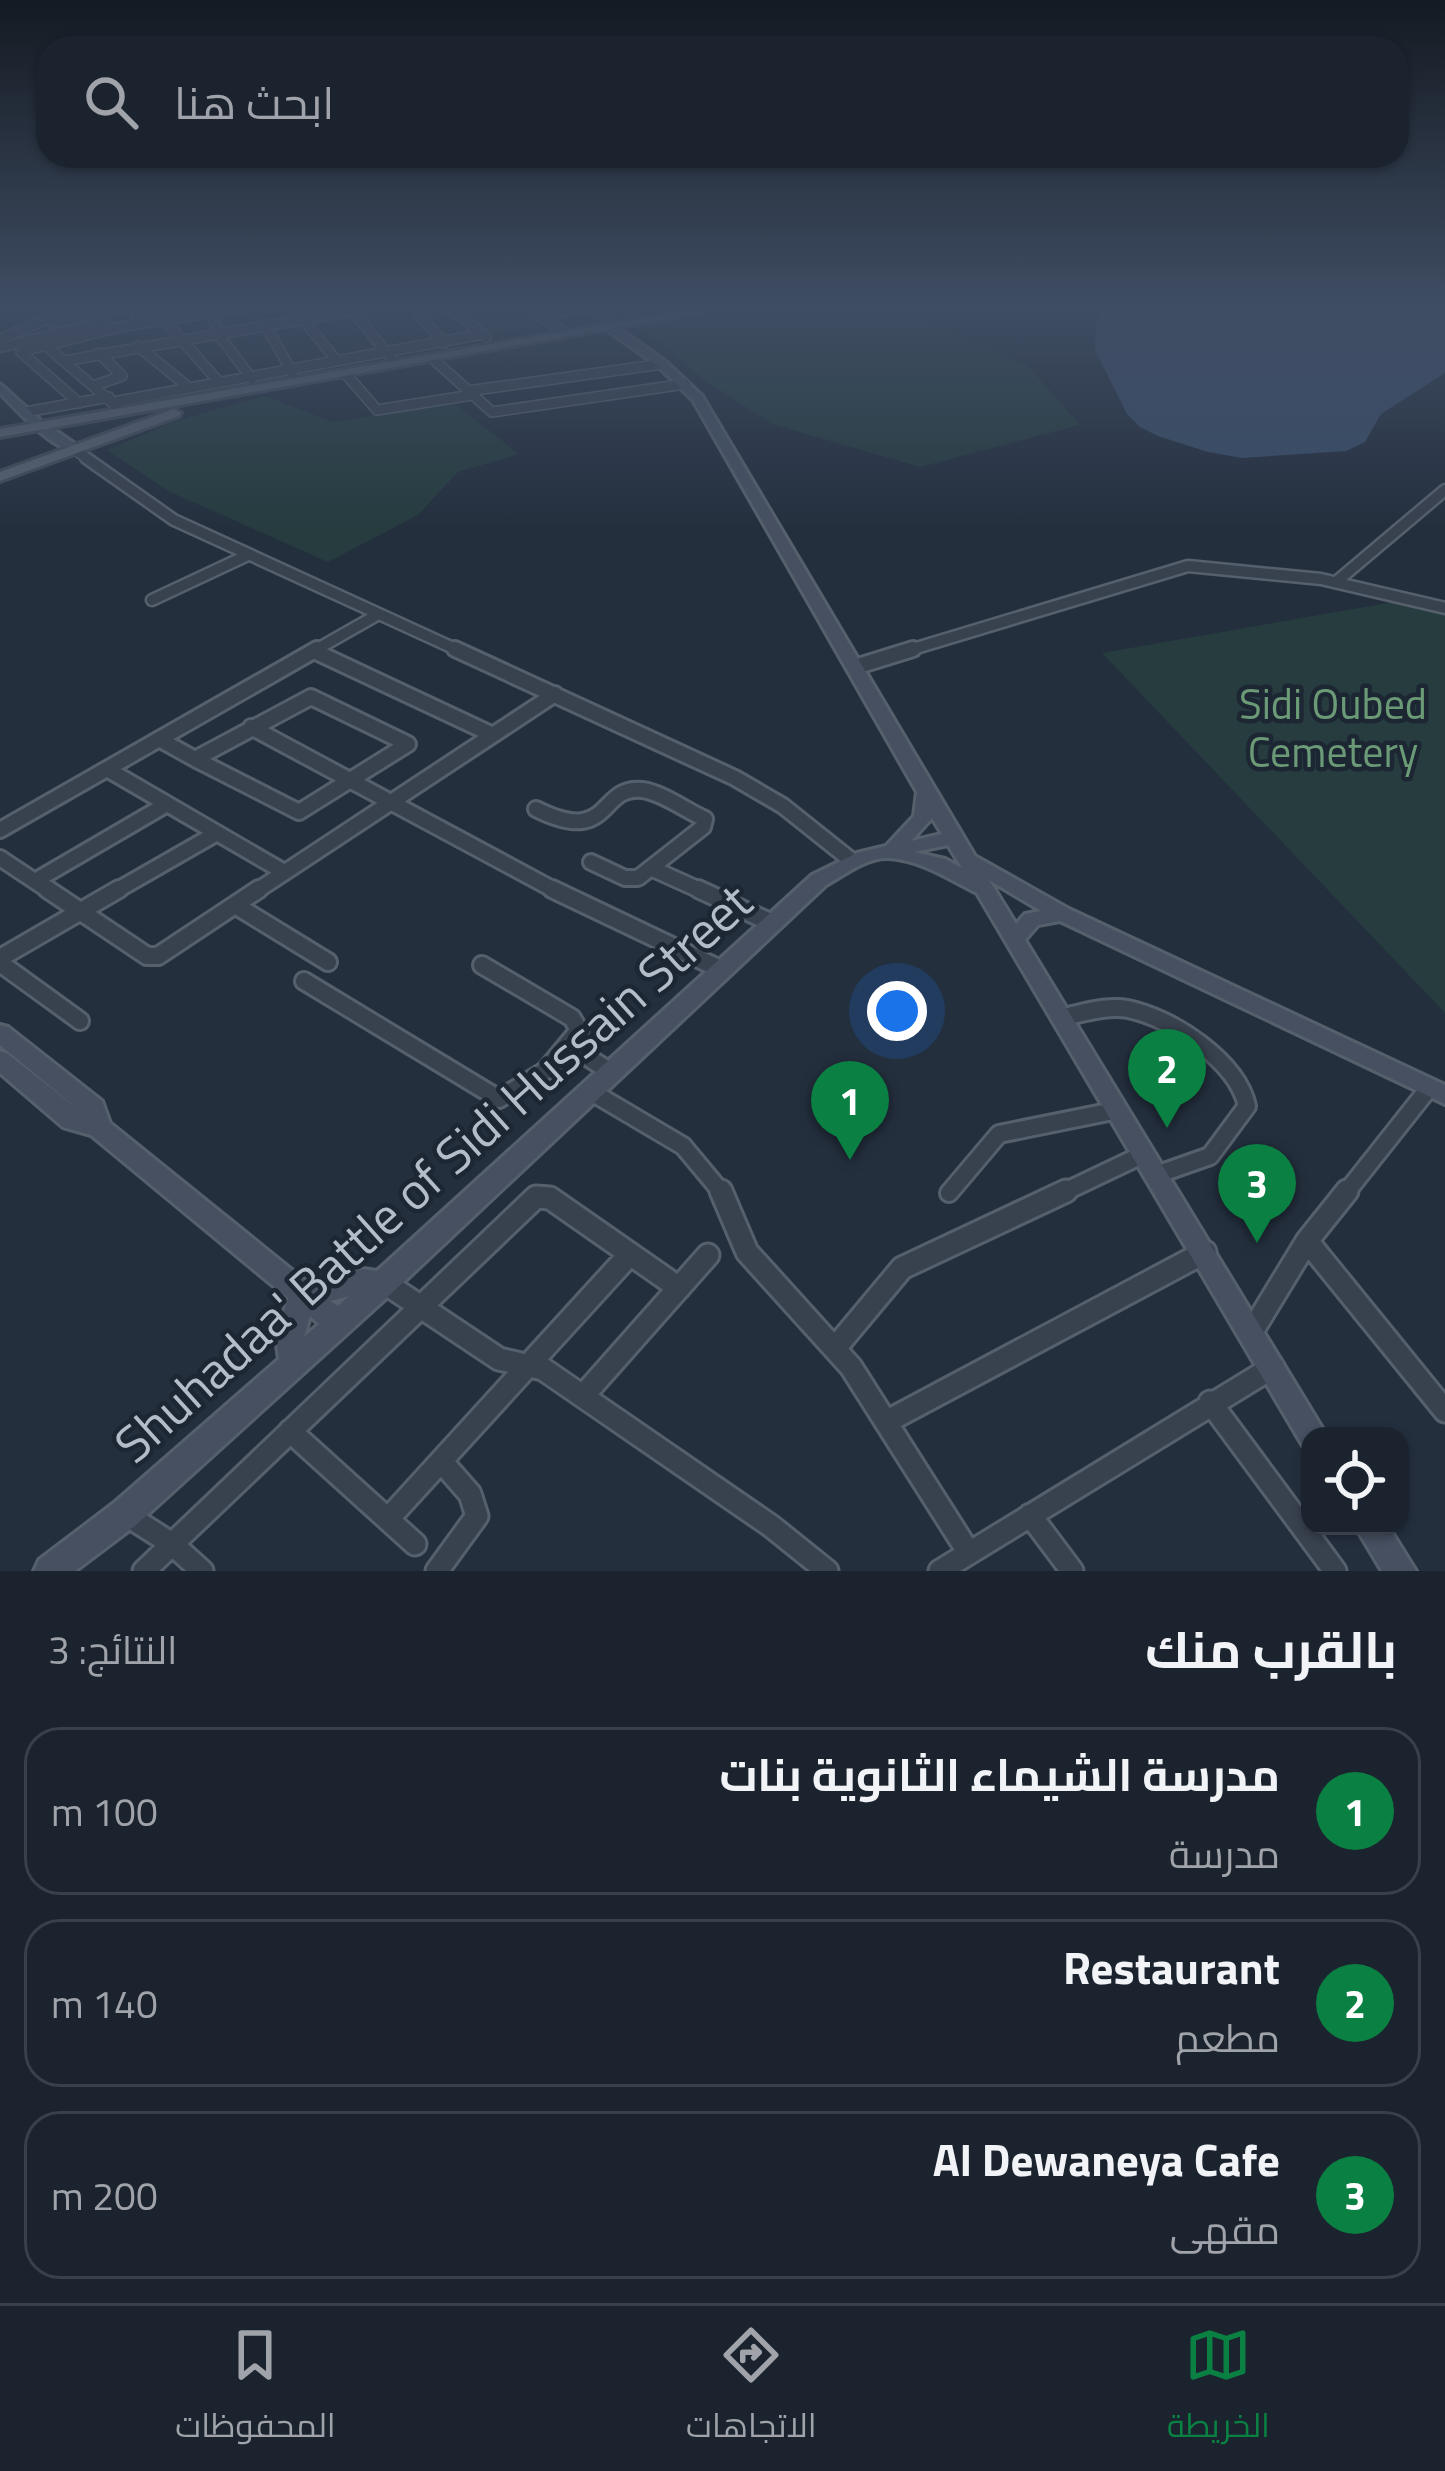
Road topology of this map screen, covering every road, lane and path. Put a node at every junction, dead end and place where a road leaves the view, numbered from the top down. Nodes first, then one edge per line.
1 (53, 381) edge
2 (91, 381) edge
3 (107, 381) edge
4 (180, 381) edge
5 (216, 381) edge
6 (222, 381) edge
7 (256, 381) edge
8 (267, 381) edge
9 (271, 381) edge
10 (353, 381) edge
11 (457, 381) edge
12 (547, 381) edge
13 (682, 381) edge
14 (258, 384) junction
15 (685, 384) junction
16 (96, 385) junction
17 (188, 387) junction
18 (470, 393) junction
19 (1, 397) edge
20 (79, 403) junction
21 (113, 403) junction
22 (32, 422) junction
23 (0, 431) edge
24 (72, 449) junction
25 (0, 475) edge
26 (1445, 490) edge
27 (1440, 502) edge
28 (248, 556) junction
29 (1336, 582) junction
30 (152, 600) dead end
31 (1445, 608) edge
32 (377, 615) junction
33 (314, 651) junction
34 (855, 667) junction
35 (555, 694) junction
36 (251, 728) junction
37 (493, 735) junction
38 (159, 740) junction
39 (195, 759) junction
40 (107, 769) junction
41 (354, 781) junction
42 (926, 792) junction
43 (393, 802) junction
44 (167, 804) junction
45 (536, 809) dead end
46 (0, 830) edge
47 (217, 833) junction
48 (961, 847) junction
49 (891, 852) junction
50 (0, 858) edge
51 (852, 861) junction
52 (591, 862) dead end
53 (653, 869) junction
54 (284, 872) junction
55 (35, 880) junction
56 (990, 895) junction
57 (235, 905) junction
58 (83, 912) junction
59 (1063, 914) junction
60 (772, 923) junction
61 (1016, 937) junction
62 (0, 961) edge
63 (328, 962) dead end
64 (482, 965) dead end
65 (722, 970) junction
66 (304, 981) dead end
67 (1063, 1017) junction
68 (80, 1021) dead end
69 (0, 1033) edge
70 (570, 1046) junction
71 (0, 1060) edge
72 (611, 1072) junction
73 (590, 1091) junction
74 (1437, 1091) edge
75 (1118, 1110) junction
76 (98, 1128) junction
77 (1144, 1154) junction
78 (1156, 1175) junction
79 (949, 1193) dead end
80 (1307, 1240) junction
81 (1205, 1251) junction
82 (630, 1254) junction
83 (709, 1255) dead end
84 (385, 1282) junction
85 (679, 1288) junction
86 (302, 1296) junction
87 (421, 1306) junction
88 (339, 1324) junction
89 (1251, 1333) junction
90 (836, 1347) junction
91 (294, 1364) junction
92 (529, 1364) junction
93 (1273, 1367) junction
94 (583, 1396) junction
95 (1210, 1402) junction
96 (1445, 1411) edge
97 (886, 1422) junction
98 (1308, 1427) edge
99 (290, 1431) junction
100 (441, 1461) junction
101 (124, 1514) junction
102 (1030, 1515) junction
103 (388, 1519) junction
104 (1376, 1535) edge
105 (172, 1544) junction
106 (415, 1544) dead end
107 (969, 1553) junction
108 (50, 1571) edge
109 (144, 1571) edge
110 (202, 1571) edge
111 (436, 1571) edge
112 (827, 1571) edge
113 (940, 1571) edge
114 (1072, 1571) edge
115 (1335, 1571) edge
116 (1400, 1571) edge

1 - 20 street
2 - 16 street
3 - 16 street
4 - 17 street
5 - 17 street
6 - 14 street
7 - 14 street
8 - 14 main road
9 - 14 main road
10 - 18 street
11 - 18 street
12 - 18 street
13 - 15 main road
14 - 21 main road
14 - 22 main road
14 - 24 main road
14 - 24 main road
15 - 18 street
15 - 34 main road
16 - 21 street
17 - 21 street
19 - 22 main road
20 - 21 street
20 - 22 street
21 - 22 main road
22 - 23 main road
22 - 24 main road
24 - 25 main road
24 - 28 street
26 - 27 street
27 - 29 street
28 - 30 street
28 - 32 street
29 - 31 street
29 - 34 street
32 - 33 street
32 - 35 street
33 - 37 street
33 - 38 street
34 - 42 main road
35 - 37 street
35 - 51 street
36 - 39 street
36 - 41 street
36 - 41 street
37 - 43 street
38 - 39 street
38 - 40 street
39 - 41 street
40 - 44 street
40 - 46 street
41 - 43 street
42 - 48 main road
42 - 49 main road
43 - 54 street
43 - 65 street
44 - 47 street
44 - 55 street
45 - 53 street
47 - 54 street
47 - 58 street
48 - 49 main road, Shuhadaa' Battle of Sidi Hussain Street
48 - 56 main road
48 - 59 main road
49 - 51 main road, Shuhadaa' Battle of Sidi Hussain Street
49 - 56 main road
50 - 55 street
51 - 60 main road, Shuhadaa' Battle of Sidi Hussain Street
52 - 53 street
53 - 60 street
54 - 57 street
55 - 58 street
56 - 61 main road
57 - 58 street
57 - 63 street
58 - 62 street
59 - 61 main road
59 - 74 main road
60 - 65 main road, Shuhadaa' Battle of Sidi Hussain Street
61 - 67 main road
62 - 68 street
64 - 70 street
65 - 72 main road, Shuhadaa' Battle of Sidi Hussain Street
66 - 70 street
67 - 75 main road
67 - 78 street
69 - 76 main road
70 - 72 street
71 - 76 main road
72 - 73 main road, Shuhadaa' Battle of Sidi Hussain Street
73 - 84 main road, Shuhadaa' Battle of Sidi Hussain Street
73 - 90 street
74 - 80 street
75 - 77 main road
75 - 79 street
76 - 86 main road
77 - 78 main road
77 - 90 street
78 - 81 main road
80 - 89 street
80 - 96 street
81 - 89 main road
81 - 97 street
82 - 85 street
82 - 87 street
82 - 92 street
83 - 85 street
84 - 86 main road
84 - 87 street
84 - 88 main road, Shuhadaa' Battle of Sidi Hussain Street
85 - 94 street
86 - 88 main road
86 - 91 main road
87 - 92 street
87 - 99 street
88 - 91 main road, Shuhadaa' Battle of Sidi Hussain Street
89 - 93 main road
90 - 97 street
91 - 101 main road, Shuhadaa' Battle of Sidi Hussain Street
92 - 94 street
92 - 100 street
93 - 95 street
93 - 98 main road
94 - 112 street
95 - 102 street
95 - 115 street
97 - 107 street
99 - 103 street
99 - 105 street
100 - 103 street
100 - 111 street
101 - 105 street
101 - 108 main road, Shuhadaa' Battle of Sidi Hussain Street
102 - 107 street
102 - 114 street
103 - 106 street
104 - 116 main road
105 - 109 street
105 - 110 street
107 - 113 street

